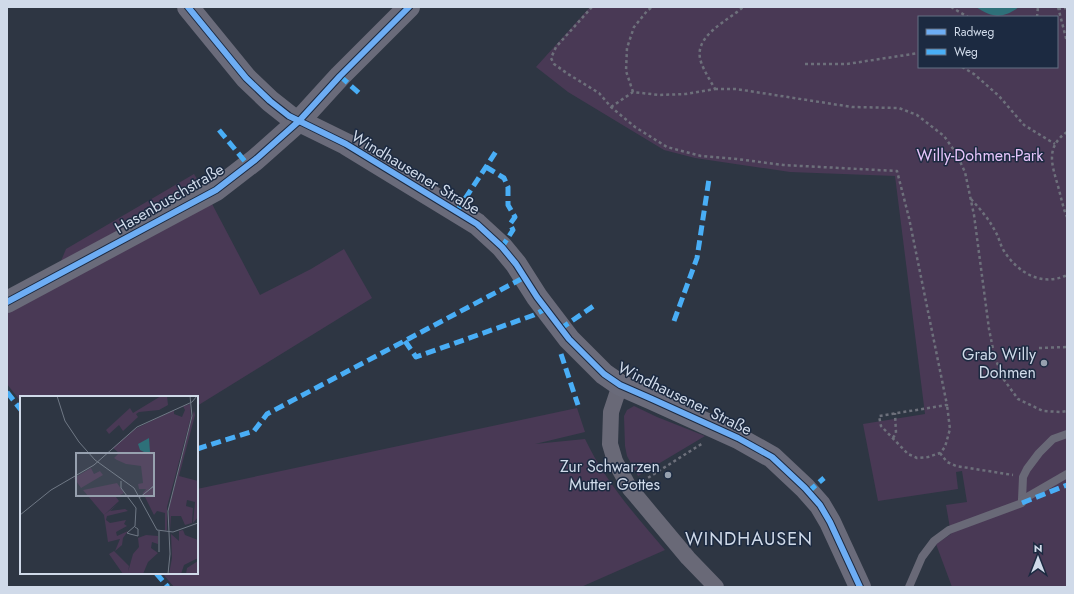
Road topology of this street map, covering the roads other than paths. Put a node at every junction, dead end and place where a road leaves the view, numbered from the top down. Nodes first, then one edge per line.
1 (188, 7) edge
2 (409, 7) edge
3 (299, 121) junction
4 (7, 302) edge
5 (620, 385) junction
6 (1067, 434) edge
7 (1067, 474) edge
8 (1022, 500) junction
9 (716, 587) edge
10 (860, 587) edge
11 (909, 587) edge

1 - 3 street, Windhausener Straße
2 - 3 street, Hasenbuschstraße
3 - 4 street, Hasenbuschstraße
3 - 5 street, Windhausener Straße
5 - 9 street
5 - 10 street, Windhausener Straße
6 - 8 lane
7 - 8 lane
8 - 11 lane

